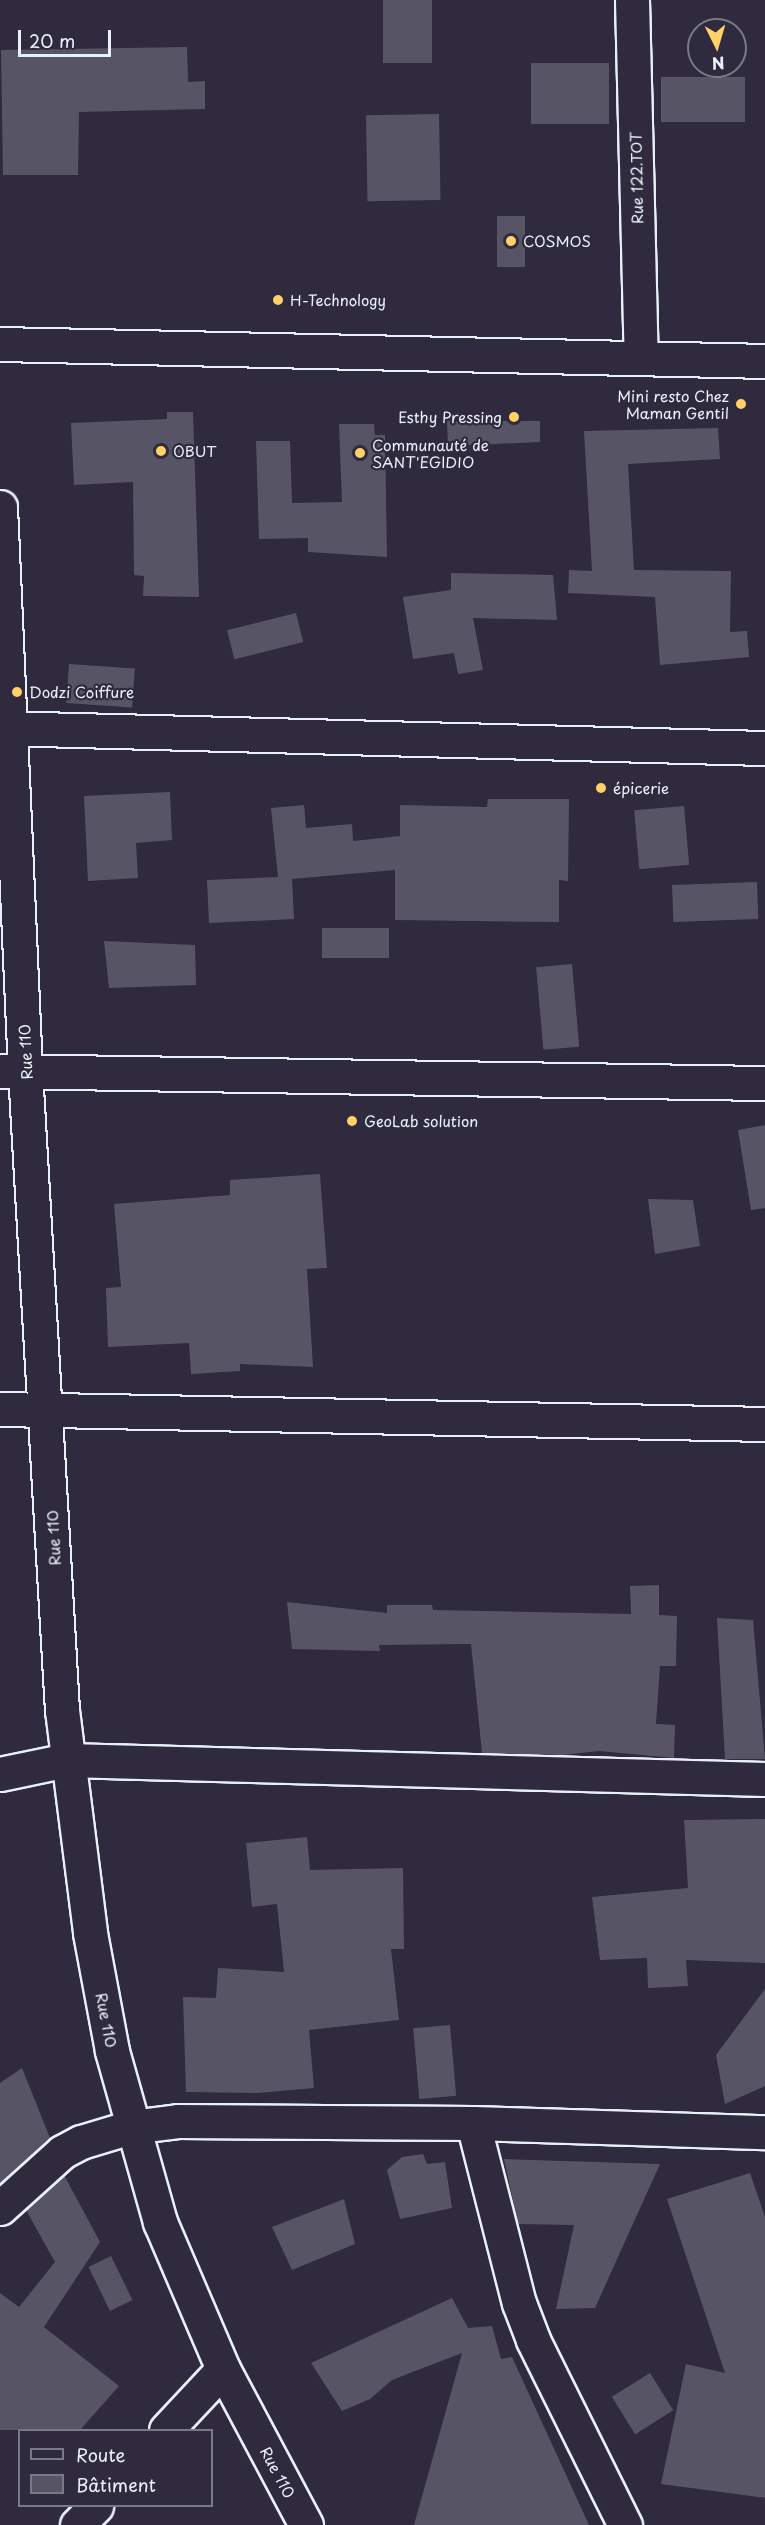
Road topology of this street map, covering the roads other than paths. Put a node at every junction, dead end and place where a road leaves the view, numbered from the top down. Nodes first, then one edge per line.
1 (632, 0) edge
2 (0, 344) edge
3 (641, 357) junction
4 (765, 360) edge
5 (0, 507) edge
6 (5, 728) edge
7 (765, 748) edge
8 (13, 1071) edge
9 (765, 1083) edge
10 (0, 1409) edge
11 (46, 1410) junction
12 (765, 1424) edge
13 (66, 1760) junction
14 (0, 1774) edge
15 (765, 1779) edge
16 (473, 2123) junction
17 (131, 2127) junction
18 (765, 2132) edge
19 (0, 2208) edge
20 (223, 2370) junction
21 (167, 2429) edge
22 (94, 2507) edge
23 (77, 2525) edge
24 (306, 2525) edge
25 (625, 2525) edge

1 - 3 street, Rue 122.TOT
2 - 3 street
3 - 4 street
5 - 6 street, Rue 110
6 - 7 street
6 - 8 street, Rue 110
8 - 9 street
8 - 11 street, Rue 110
10 - 11 street
11 - 12 street
11 - 13 street, Rue 110
13 - 14 street
13 - 15 street
13 - 17 street, Rue 110
16 - 17 street
16 - 18 street
16 - 25 street
17 - 19 street
17 - 20 street, Rue 110
20 - 21 street
20 - 24 street, Rue 110
22 - 23 street

